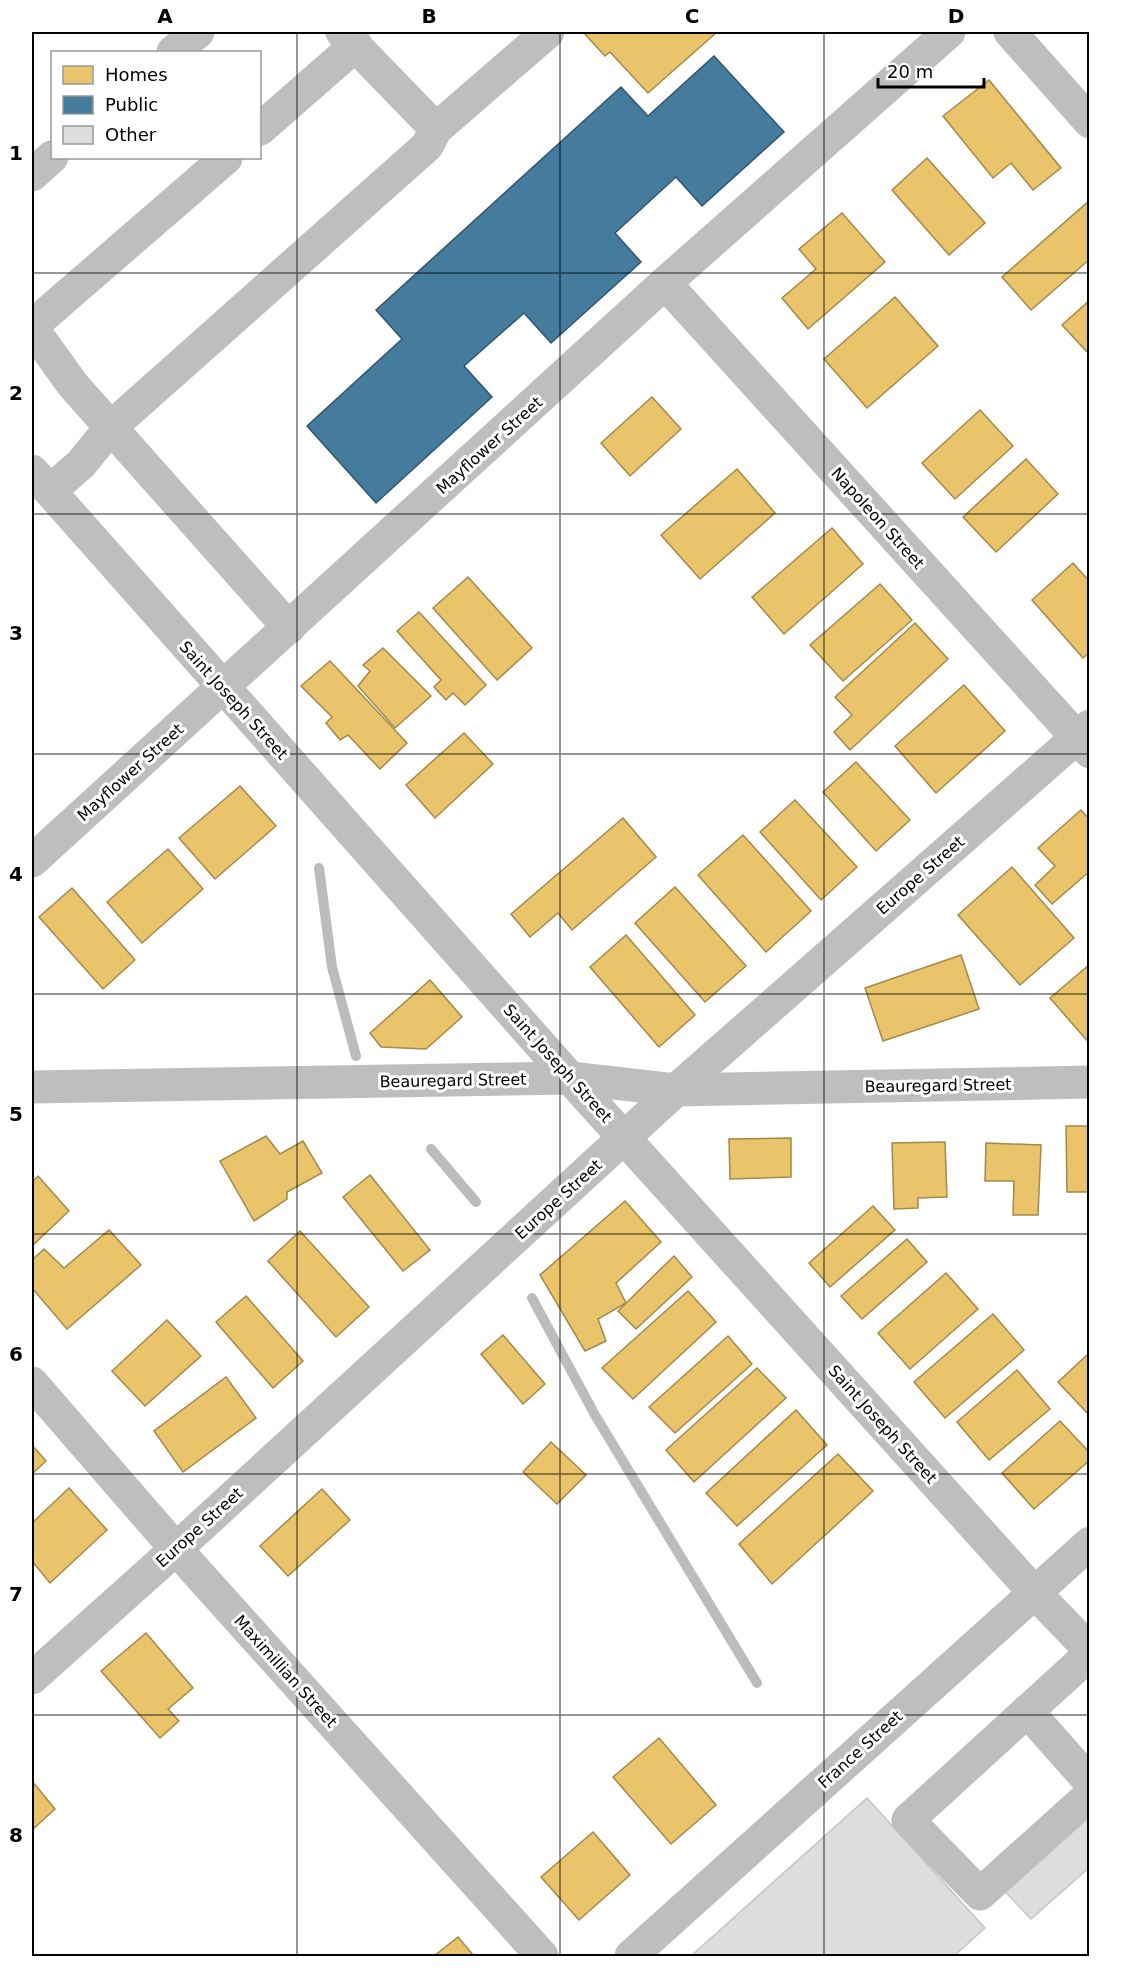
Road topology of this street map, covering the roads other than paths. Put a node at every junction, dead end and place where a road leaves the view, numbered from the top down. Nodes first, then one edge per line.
1 (198, 32) edge
2 (548, 32) edge
3 (949, 32) edge
4 (1010, 32) edge
5 (349, 38) edge
6 (174, 51) edge
7 (1089, 122) edge
8 (261, 128) edge
9 (436, 129) junction
10 (51, 158) edge
11 (225, 159) edge
12 (32, 175) edge
13 (665, 283) junction
14 (32, 327) edge
15 (111, 428) junction
16 (40, 481) edge
17 (289, 628) junction
18 (223, 688) junction
19 (1085, 738) edge
20 (32, 861) edge
21 (570, 1078) junction
22 (1089, 1082) edge
23 (32, 1087) edge
24 (676, 1090) junction
25 (626, 1138) junction
26 (32, 1383) edge
27 (1089, 1543) edge
28 (176, 1549) junction
29 (1034, 1592) junction
30 (1089, 1652) edge
31 (32, 1678) edge
32 (1027, 1711) junction
33 (1089, 1782) edge
34 (1089, 1795) edge
35 (542, 1956) edge
36 (631, 1956) edge

1 - 6 street
2 - 9 street
3 - 13 street, Mayflower Street
4 - 7 street
5 - 8 street
5 - 9 street
9 - 15 street
10 - 12 street
11 - 14 street
13 - 17 street, Mayflower Street
13 - 19 street, Napoleon Street
14 - 15 street
15 - 16 street
15 - 17 street
16 - 18 street, Saint Joseph Street
17 - 18 street, Mayflower Street
18 - 20 street, Mayflower Street
18 - 21 street, Saint Joseph Street
19 - 24 street, Europe Street
21 - 23 street, Beauregard Street
21 - 24 street, Beauregard Street
21 - 25 street, Saint Joseph Street
22 - 24 street, Beauregard Street
24 - 25 street, Europe Street
25 - 28 street, Europe Street
25 - 29 street, Saint Joseph Street
26 - 28 street, Maximillian Street
27 - 29 street, France Street
28 - 31 street, Europe Street
28 - 35 street, Maximillian Street
29 - 30 street, Saint Joseph Street
29 - 36 street, France Street
30 - 32 street
32 - 33 street
32 - 34 street

